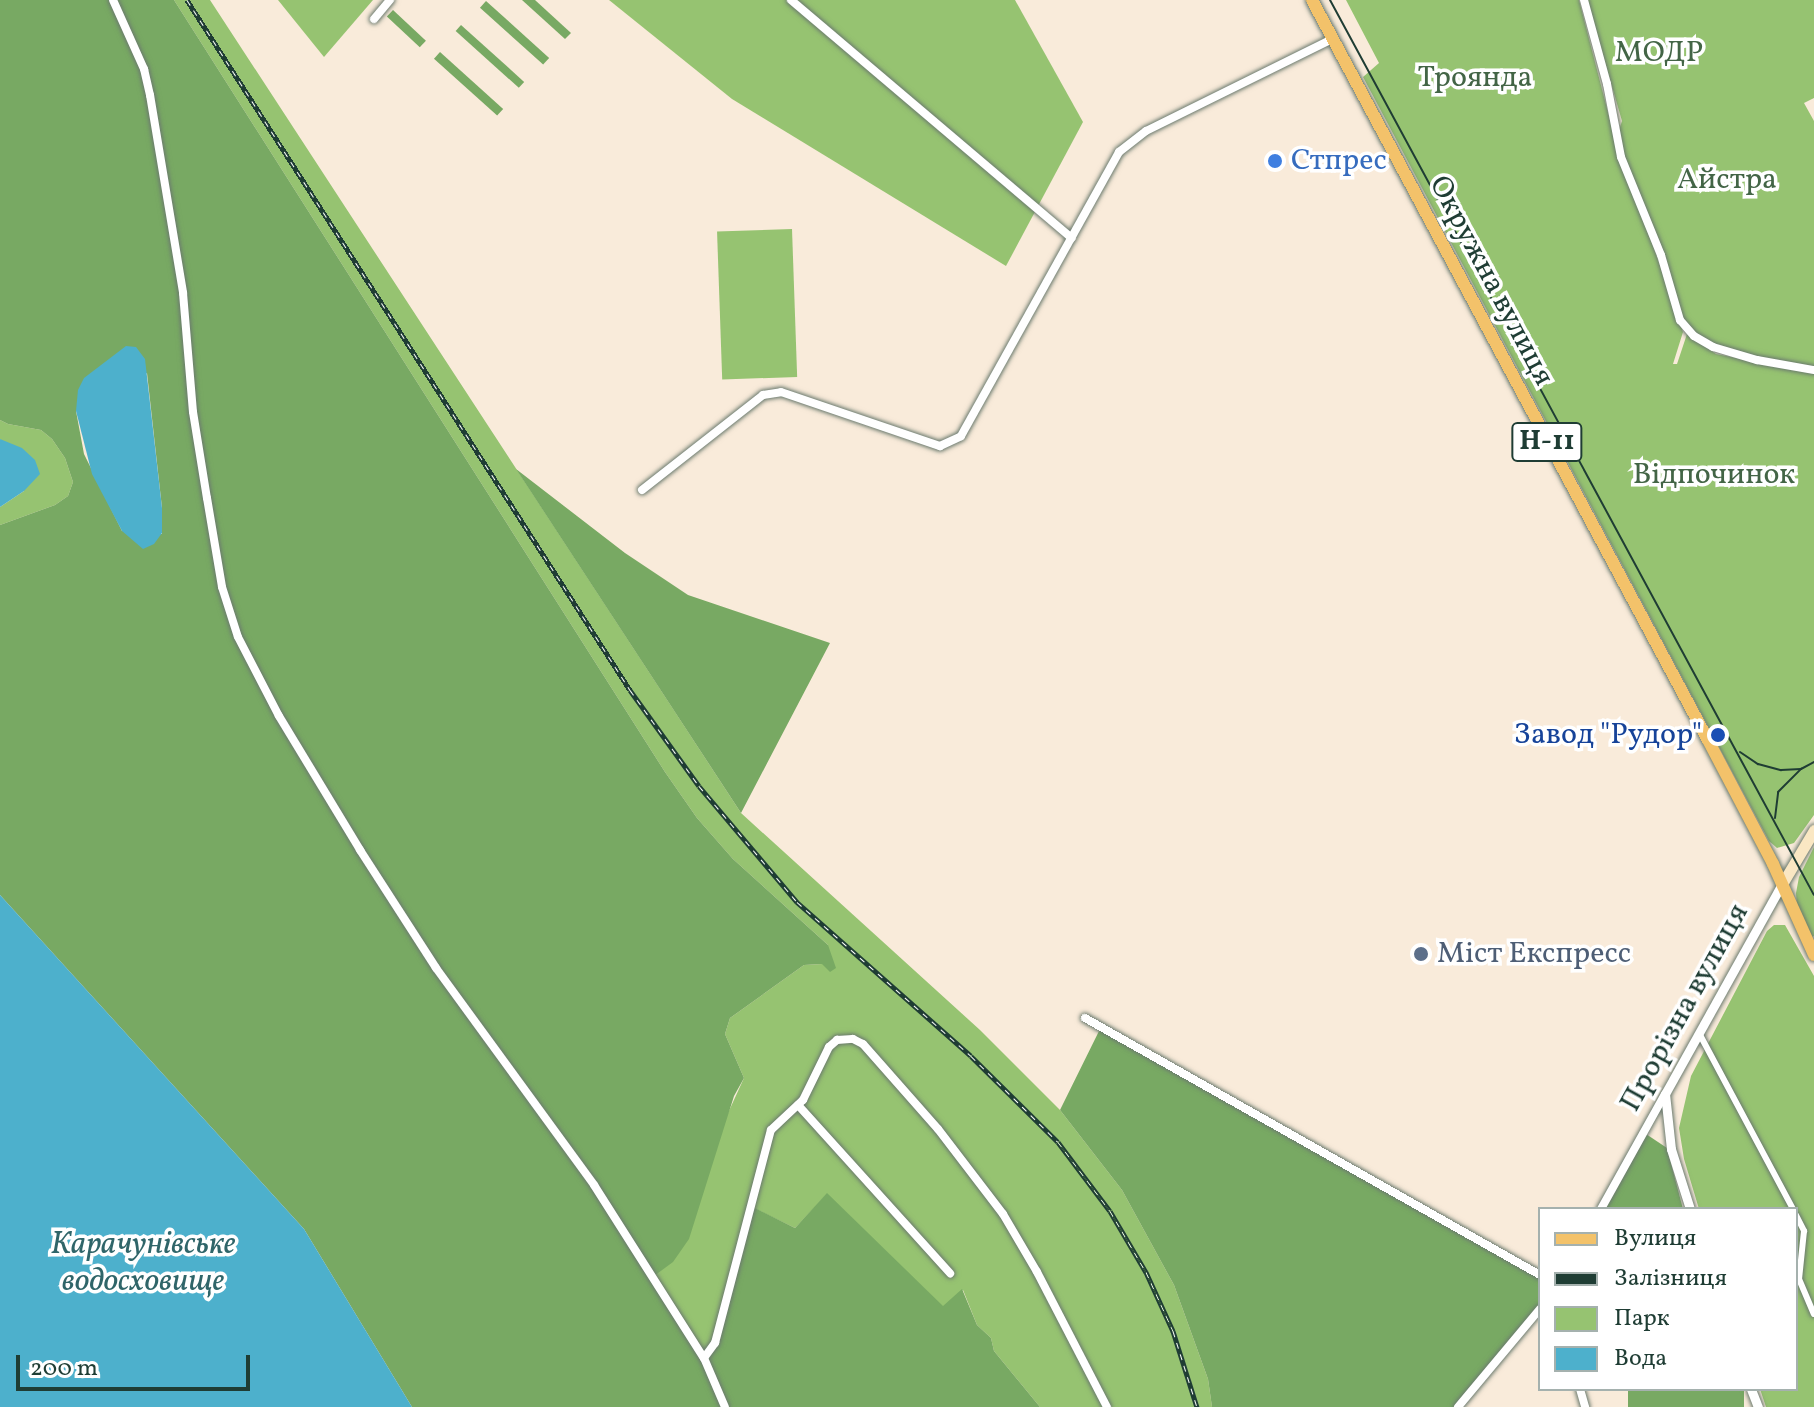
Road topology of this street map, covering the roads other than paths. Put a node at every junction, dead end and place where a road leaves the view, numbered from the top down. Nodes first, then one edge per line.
1 (113, 0) edge
2 (390, 0) edge
3 (791, 0) edge
4 (1312, 0) edge
5 (1584, 0) edge
6 (374, 19) dead end
7 (1332, 39) junction
8 (1072, 238) junction
9 (1814, 370) edge
10 (642, 490) dead end
11 (1813, 831) edge
12 (1782, 884) junction
13 (1814, 955) edge
14 (1085, 1018) dead end
15 (1699, 1033) junction
16 (1665, 1094) junction
17 (798, 1105) junction
18 (1602, 1207) edge
19 (1689, 1207) edge
20 (1792, 1207) edge
21 (1798, 1219) edge
22 (950, 1273) dead end
23 (1538, 1274) edge
24 (1538, 1311) edge
25 (1814, 1314) edge
26 (704, 1358) junction
27 (725, 1407) edge
28 (1107, 1407) edge
29 (1458, 1407) edge

1 - 26 street
2 - 6 street
3 - 8 street
4 - 7 main road, Окружна вулиця / Н-11
5 - 9 street
7 - 8 street
7 - 12 main road, Окружна вулиця / Н-11
8 - 10 street
11 - 12 main road, Прорізна вулиця
12 - 13 main road, Н-11
12 - 15 street, Прорізна вулиця
14 - 23 street
15 - 16 street, Прорізна вулиця
15 - 20 street
16 - 18 street, Прорізна вулиця
16 - 19 street
17 - 22 street
17 - 26 street
17 - 28 street
21 - 25 street
24 - 29 street
26 - 27 street

